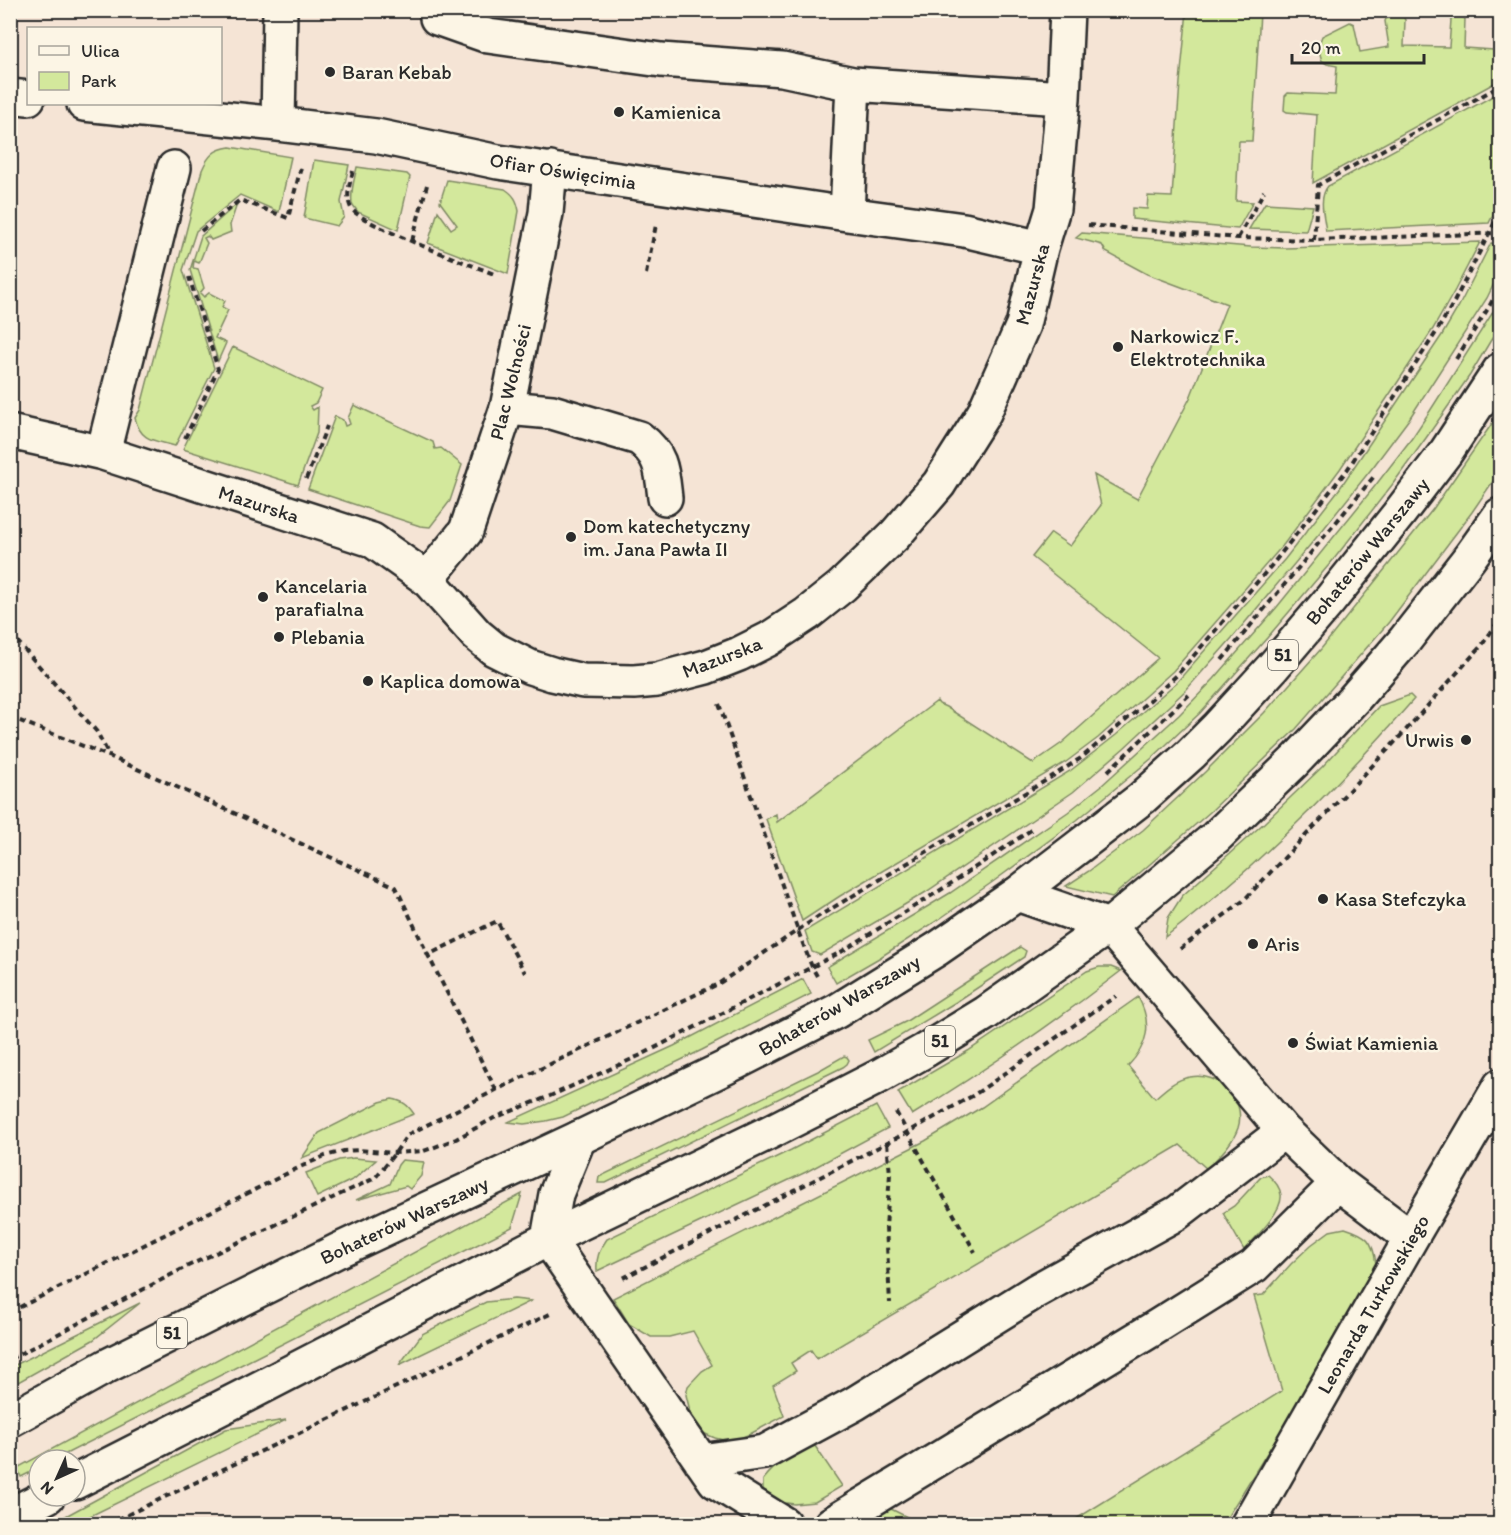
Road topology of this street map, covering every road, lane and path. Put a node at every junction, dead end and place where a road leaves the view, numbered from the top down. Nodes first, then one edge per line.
1 (280, 10) edge
2 (1067, 10) edge
3 (437, 18) dead end
4 (853, 84) junction
5 (1500, 86) edge
6 (10, 96) edge
7 (27, 98) edge
8 (1062, 98) junction
9 (94, 105) edge
10 (278, 124) junction
11 (354, 162) dead end
12 (301, 165) dead end
13 (174, 168) dead end
14 (550, 169) junction
15 (427, 184) dead end
16 (1264, 191) dead end
17 (1500, 212) edge
18 (847, 214) junction
19 (658, 217) dead end
20 (1084, 225) dead end
21 (199, 233) dead end
22 (1490, 233) junction
23 (1500, 234) edge
24 (1238, 238) junction
25 (1314, 240) junction
26 (412, 241) junction
27 (1041, 248) junction
28 (186, 269) dead end
29 (646, 274) dead end
30 (501, 277) dead end
31 (1500, 286) edge
32 (1452, 366) dead end
33 (1500, 370) edge
34 (507, 408) junction
35 (327, 426) dead end
36 (10, 432) edge
37 (182, 444) dead end
38 (103, 453) junction
39 (1381, 467) dead end
40 (305, 482) dead end
41 (665, 498) dead end
42 (1500, 515) edge
43 (427, 579) junction
44 (10, 633) edge
45 (1218, 664) dead end
46 (706, 667) junction
47 (1196, 688) dead end
48 (10, 717) edge
49 (111, 757) junction
50 (1104, 774) dead end
51 (1035, 827) dead end
52 (1017, 894) junction
53 (1108, 926) junction
54 (798, 931) junction
55 (428, 955) junction
56 (812, 968) junction
57 (525, 973) dead end
58 (837, 1011) junction
59 (876, 1078) junction
60 (1500, 1086) edge
61 (496, 1090) junction
62 (1284, 1131) junction
63 (579, 1138) junction
64 (887, 1143) dead end
65 (395, 1153) junction
66 (1338, 1183) junction
67 (1410, 1238) junction
68 (548, 1239) junction
69 (975, 1252) dead end
70 (890, 1303) dead end
71 (10, 1312) edge
72 (10, 1359) edge
73 (10, 1420) edge
74 (708, 1471) junction
75 (87, 1476) edge
76 (27, 1506) edge
77 (10, 1515) edge
78 (784, 1524) edge
79 (831, 1524) edge
80 (1248, 1524) edge

1 - 10 street
2 - 8 street, Mazurska
3 - 4 street
4 - 8 street
4 - 18 street
5 - 25 path
6 - 7 street
8 - 27 street, Mazurska
9 - 10 street, Ofiar Oświęcimia
10 - 14 street, Ofiar Oświęcimia
11 - 26 path
12 - 21 path
13 - 38 street
14 - 18 street, Ofiar Oświęcimia
14 - 34 street, Plac Wolności
15 - 26 path
16 - 24 path
17 - 22 path
18 - 27 street, Ofiar Oświęcimia
19 - 29 path
20 - 24 path
22 - 23 path
22 - 25 path
22 - 54 path
24 - 25 path
26 - 30 path
27 - 46 street, Mazurska
28 - 37 path
31 - 32 path
33 - 52 street, Bohaterów Warszawy / 51
34 - 41 street
34 - 43 street, Plac Wolności
35 - 40 path
36 - 38 street, Mazurska
38 - 43 street, Mazurska
39 - 45 path
42 - 53 street, 51
43 - 46 street, Mazurska
44 - 49 path
46 - 54 path
47 - 50 path
48 - 49 path
49 - 55 path
51 - 56 path
52 - 53 street
52 - 58 street, Bohaterów Warszawy / 51
53 - 59 street, 51
53 - 62 street
54 - 56 path
54 - 61 path
55 - 57 path
55 - 61 path
56 - 58 path
56 - 65 path
58 - 63 street, Bohaterów Warszawy / 51
59 - 68 street, 51
59 - 69 path
60 - 67 street, Leonarda Turkowskiego
61 - 65 path
62 - 66 street
62 - 74 street
63 - 68 street
63 - 73 street, Bohaterów Warszawy / 51
64 - 70 path
65 - 71 path
65 - 72 path
66 - 67 street
66 - 79 street
67 - 80 street, Leonarda Turkowskiego
68 - 74 street
68 - 75 street, 51
74 - 78 street
76 - 77 street

